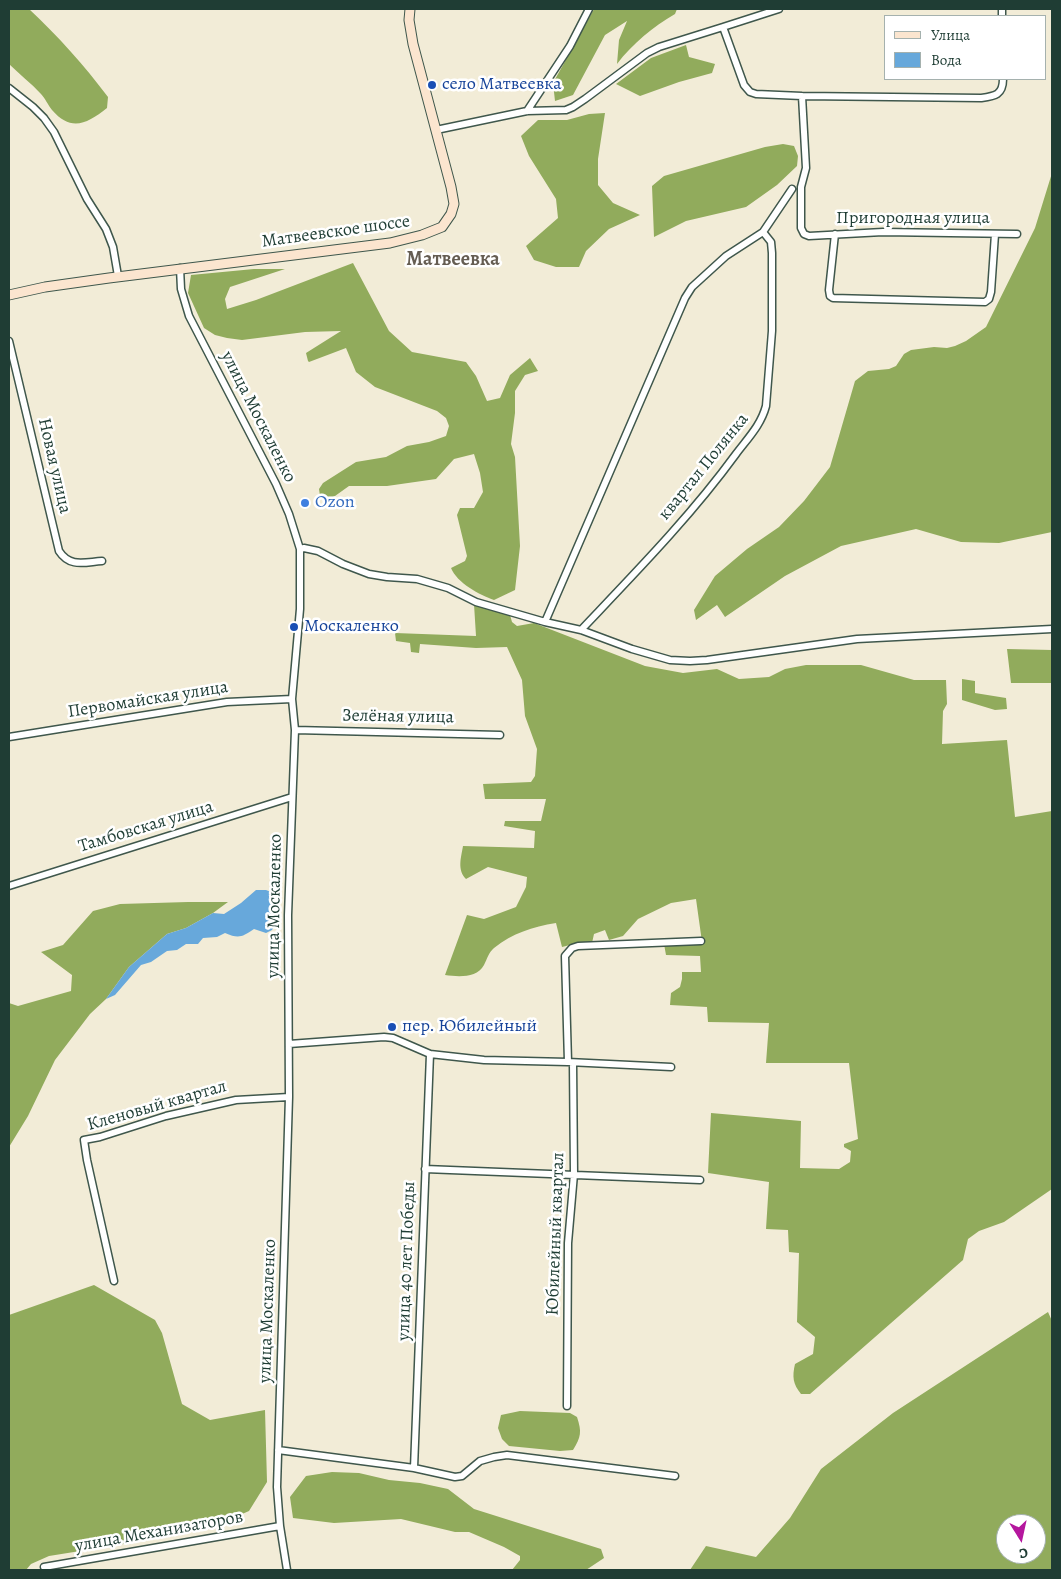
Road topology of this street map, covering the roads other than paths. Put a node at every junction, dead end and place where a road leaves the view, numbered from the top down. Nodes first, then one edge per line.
1 (410, 9) edge
2 (589, 9) edge
3 (779, 9) edge
4 (723, 27) junction
5 (1003, 80) edge
6 (9, 88) edge
7 (802, 96) junction
8 (527, 111) junction
9 (436, 130) junction
10 (792, 189) dead end
11 (763, 232) junction
12 (835, 234) junction
13 (994, 234) junction
14 (1018, 234) dead end
15 (185, 268) junction
16 (118, 276) junction
17 (9, 295) edge
18 (9, 341) edge
19 (300, 549) junction
20 (102, 560) dead end
21 (546, 622) junction
22 (1052, 629) edge
23 (581, 630) junction
24 (292, 699) junction
25 (295, 730) junction
26 (500, 735) dead end
27 (9, 737) edge
28 (292, 797) junction
29 (9, 886) edge
30 (701, 941) dead end
31 (289, 1044) junction
32 (430, 1054) junction
33 (571, 1063) junction
34 (671, 1067) dead end
35 (289, 1097) junction
36 (425, 1169) junction
37 (574, 1174) junction
38 (700, 1180) dead end
39 (114, 1281) dead end
40 (567, 1406) dead end
41 (278, 1450) junction
42 (414, 1468) junction
43 (674, 1476) dead end
44 (280, 1526) junction
45 (44, 1567) dead end
46 (287, 1570) edge

1 - 9 main road, Матвеевское шоссе
2 - 8 street
3 - 4 street
4 - 7 street
4 - 8 street
5 - 7 street
6 - 16 street
7 - 12 street, Пригородная улица
8 - 9 street
9 - 15 main road, Матвеевское шоссе
10 - 11 street
11 - 21 street
11 - 23 street, квартал Полянка
12 - 13 street, Пригородная улица
12 - 13 street
13 - 14 street, Пригородная улица
15 - 16 main road, Матвеевское шоссе
15 - 19 street, улица Москаленко
16 - 17 main road, Матвеевское шоссе
18 - 20 street, Новая улица
19 - 21 street
19 - 24 street, улица Москаленко
21 - 23 street
22 - 23 street
24 - 25 street, улица Москаленко
24 - 27 street, Первомайская улица
25 - 26 street, Зелёная улица
25 - 28 street, улица Москаленко
28 - 29 street, Тамбовская улица
28 - 31 street, улица Москаленко
30 - 33 street, Юбилейный квартал
31 - 32 street
31 - 35 street, улица Москаленко
32 - 33 street
32 - 36 street, улица 40 лет Победы
33 - 34 street
33 - 37 street, Юбилейный квартал
35 - 39 street, Кленовый квартал
35 - 41 street, улица Москаленко
36 - 37 street
36 - 42 street, улица 40 лет Победы
37 - 38 street
37 - 40 street, Юбилейный квартал
41 - 42 street
41 - 44 street, улица Москаленко
42 - 43 street
44 - 45 street, улица Механизаторов
44 - 46 street, улица Москаленко

